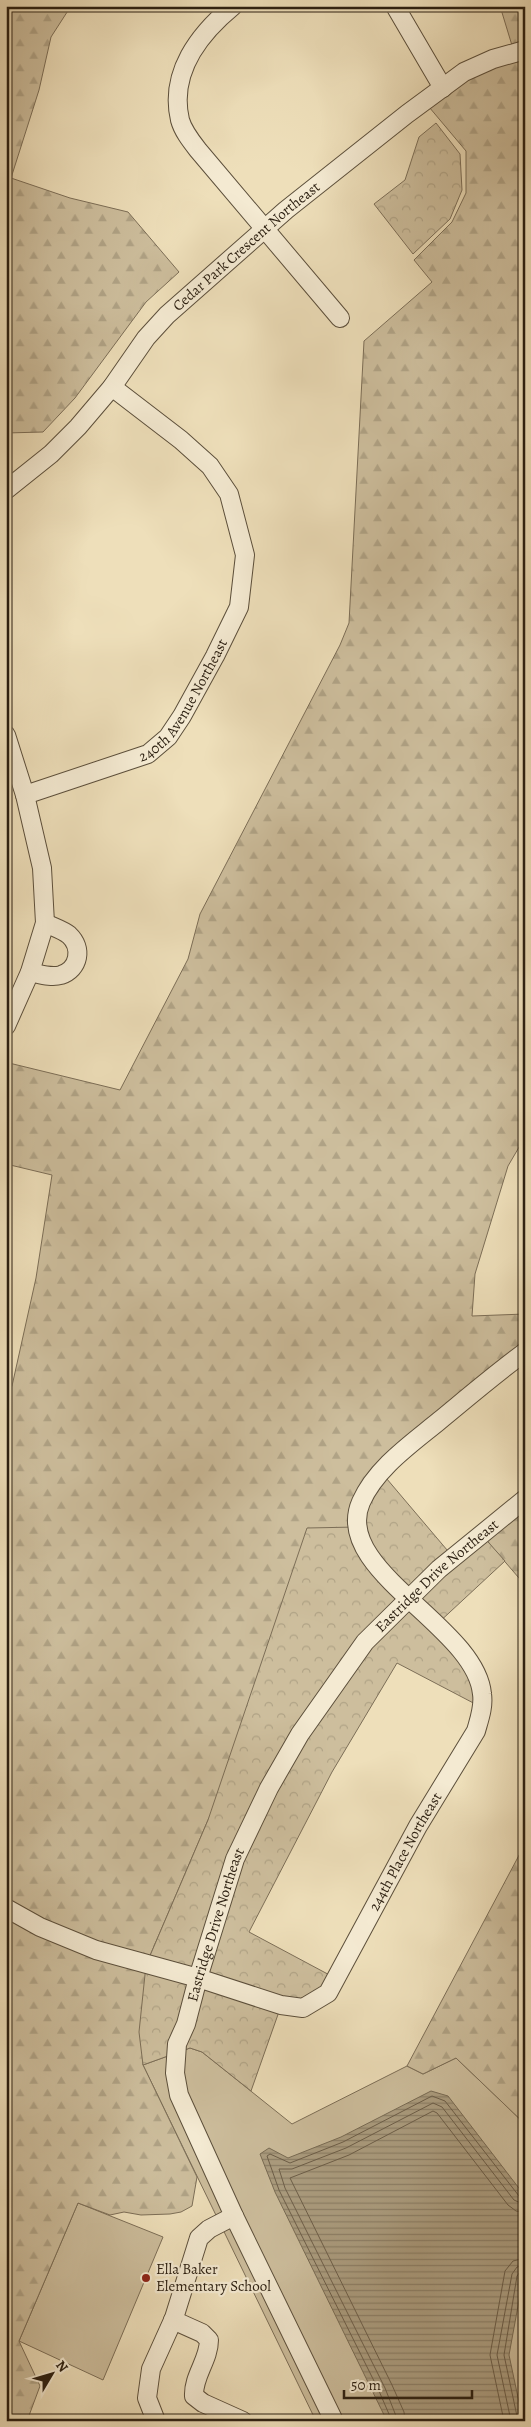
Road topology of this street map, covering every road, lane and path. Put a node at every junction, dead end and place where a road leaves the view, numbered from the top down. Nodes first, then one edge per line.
1 (233, 6) edge
2 (395, 6) edge
3 (525, 50) edge
4 (442, 88) junction
5 (264, 229) junction
6 (340, 318) dead end
7 (112, 388) junction
8 (6, 490) edge
9 (6, 735) edge
10 (26, 795) junction
11 (45, 924) junction
12 (30, 972) junction
13 (6, 1026) edge
14 (525, 1352) edge
15 (525, 1499) edge
16 (409, 1597) junction
17 (6, 1908) edge
18 (198, 1978) junction
19 (234, 2216) junction
20 (173, 2320) junction
21 (156, 2421) edge
22 (243, 2421) edge
23 (334, 2421) edge

1 - 5 street
2 - 4 street
3 - 4 street, Cedar Park Crescent Northeast
4 - 5 street, Cedar Park Crescent Northeast
5 - 6 street
5 - 7 street, Cedar Park Crescent Northeast
7 - 8 street, Cedar Park Crescent Northeast
7 - 10 street, 240th Avenue Northeast
9 - 10 street
10 - 11 street
11 - 12 street
11 - 12 street
12 - 13 street
14 - 16 street, 244th Place Northeast
15 - 16 street, Eastridge Drive Northeast
16 - 18 street, Eastridge Drive Northeast
16 - 18 street, 244th Place Northeast
17 - 18 street, 244th Place Northeast
18 - 19 street, Eastridge Drive Northeast
19 - 20 street
19 - 23 street, Eastridge Drive Northeast
20 - 21 street
20 - 22 street

